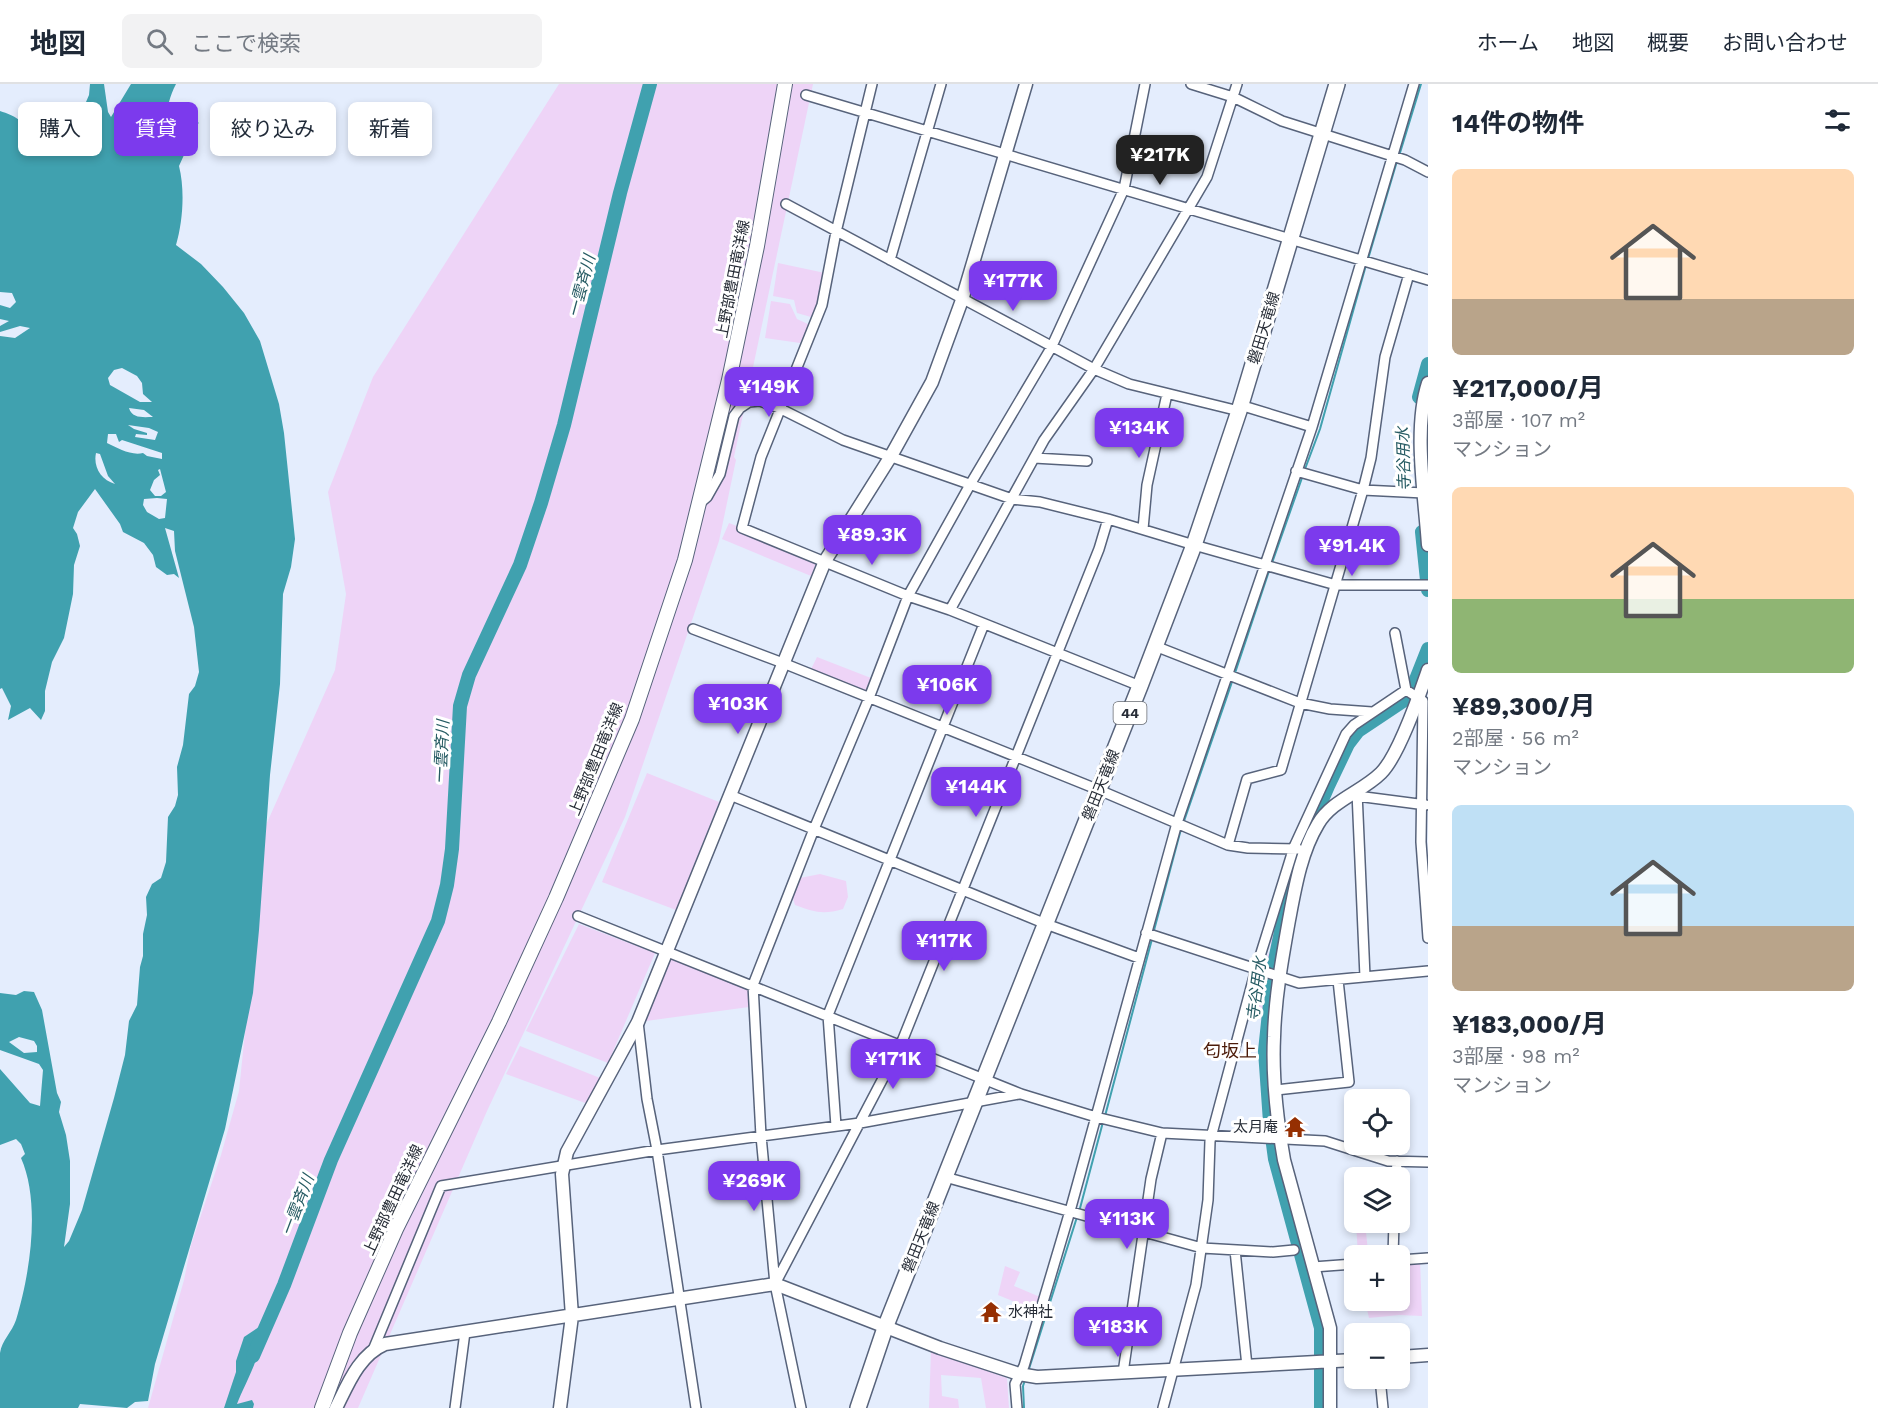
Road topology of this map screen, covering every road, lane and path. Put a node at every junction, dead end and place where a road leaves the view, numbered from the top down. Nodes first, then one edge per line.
1 (785, 84) edge
2 (872, 84) edge
3 (941, 84) edge
4 (1026, 84) edge
5 (1145, 84) edge
6 (1191, 84) edge
7 (1237, 84) edge
8 (1337, 84) edge
9 (1414, 84) edge
10 (806, 95) dead end
11 (1233, 97) junction
12 (865, 112) junction
13 (927, 131) junction
14 (1322, 135) junction
15 (1005, 154) junction
16 (1393, 156) junction
17 (1428, 172) edge
18 (1124, 189) junction
19 (786, 204) dead end
20 (1189, 209) junction
21 (836, 232) junction
22 (1291, 239) junction
23 (890, 260) junction
24 (1362, 260) junction
25 (1409, 274) junction
26 (1428, 280) edge
27 (962, 300) junction
28 (1051, 348) junction
29 (1094, 369) junction
30 (1428, 383) edge
31 (1167, 394) junction
32 (779, 408) junction
33 (1240, 408) junction
34 (1312, 427) junction
35 (891, 456) junction
36 (1034, 458) junction
37 (1087, 462) dead end
38 (1296, 471) junction
39 (971, 483) junction
40 (1363, 490) junction
41 (1424, 493) junction
42 (1012, 499) junction
43 (700, 503) junction
44 (1108, 519) junction
45 (1143, 529) junction
46 (1194, 545) junction
47 (1428, 545) edge
48 (825, 561) junction
49 (1264, 564) junction
50 (1336, 585) junction
51 (1428, 585) edge
52 (908, 596) junction
53 (950, 610) junction
54 (984, 624) junction
55 (693, 629) dead end
56 (1395, 633) dead end
57 (1155, 646) junction
58 (1057, 652) junction
59 (783, 663) junction
60 (1428, 670) edge
61 (1227, 674) junction
62 (1140, 686) junction
63 (1406, 690) junction
64 (1418, 697) junction
65 (869, 698) junction
66 (1300, 703) junction
67 (1373, 712) junction
68 (942, 729) junction
69 (1015, 757) junction
70 (1099, 790) junction
71 (1357, 794) junction
72 (730, 795) junction
73 (1425, 805) edge
74 (1177, 823) junction
75 (814, 829) junction
76 (1228, 845) junction
77 (1300, 850) junction
78 (890, 860) junction
79 (962, 889) junction
80 (578, 915) dead end
81 (1046, 924) junction
82 (1146, 933) junction
83 (1428, 938) edge
84 (668, 951) junction
85 (1139, 958) junction
86 (1256, 969) junction
87 (1428, 971) edge
88 (1279, 977) junction
89 (1365, 977) junction
90 (1338, 980) junction
91 (753, 985) junction
92 (828, 1015) junction
93 (638, 1022) junction
94 (901, 1044) junction
95 (985, 1078) junction
96 (1276, 1090) junction
97 (1021, 1094) junction
98 (976, 1101) junction
99 (1096, 1117) junction
100 (860, 1123) junction
101 (836, 1126) junction
102 (1162, 1133) junction
103 (761, 1136) junction
104 (1211, 1137) junction
105 (1280, 1138) junction
106 (657, 1150) junction
107 (1397, 1161) junction
108 (1428, 1162) edge
109 (563, 1165) junction
110 (1397, 1167) edge
111 (945, 1177) junction
112 (1070, 1210) junction
113 (1143, 1231) junction
114 (1202, 1248) junction
115 (1235, 1250) junction
116 (1294, 1250) dead end
117 (1428, 1258) edge
118 (1410, 1259) edge
119 (1344, 1265) edge
120 (1313, 1267) junction
121 (775, 1284) junction
122 (680, 1299) junction
123 (572, 1316) junction
124 (885, 1328) junction
125 (465, 1332) junction
126 (373, 1350) junction
127 (1428, 1355) edge
128 (1410, 1356) edge
129 (1344, 1361) edge
130 (1330, 1362) junction
131 (1247, 1366) junction
132 (1174, 1369) junction
133 (1123, 1373) junction
134 (1019, 1374) junction
135 (1381, 1389) edge
136 (322, 1408) edge
137 (336, 1408) edge
138 (455, 1408) edge
139 (560, 1408) edge
140 (696, 1408) edge
141 (801, 1408) edge
142 (858, 1408) edge
143 (1017, 1408) edge
144 (1163, 1408) edge
145 (1330, 1408) edge
146 (1383, 1408) edge

1 - 43 main road, 上野部豊田竜洋線
2 - 12 street
3 - 13 street
4 - 15 street
5 - 18 street
6 - 11 street
7 - 11 street
8 - 14 main road, 磐田天竜線 / 44
9 - 16 street
10 - 12 street
11 - 14 street
11 - 20 street
12 - 13 street
12 - 21 street
13 - 15 street
13 - 23 street
14 - 16 street
14 - 22 main road, 磐田天竜線 / 44
15 - 18 street
15 - 27 street
16 - 17 street
16 - 24 street
18 - 20 street
18 - 28 street
19 - 21 street
20 - 22 street
20 - 29 street
21 - 23 street
21 - 32 street
22 - 24 street
22 - 33 main road, 磐田天竜線 / 44
23 - 27 street
24 - 25 street
24 - 34 street
25 - 26 street
25 - 40 street
27 - 28 street
27 - 35 street
28 - 29 street
28 - 39 street
29 - 31 street
29 - 36 street
30 - 41 street
31 - 33 street
31 - 45 street
32 - 35 street
32 - 43 street
32 - 48 street
33 - 34 street
33 - 46 main road, 磐田天竜線 / 44
34 - 38 street
35 - 39 street
35 - 48 street
36 - 37 street
36 - 42 street
38 - 40 street
38 - 49 street
39 - 42 street
39 - 52 street
40 - 41 street
40 - 50 street
41 - 47 street
42 - 44 street
42 - 53 street
43 - 136 main road, 上野部豊田竜洋線
44 - 45 street
44 - 58 street
45 - 46 street
46 - 49 street
46 - 57 main road, 磐田天竜線 / 44
48 - 52 street
48 - 59 street
49 - 50 street
49 - 61 street
50 - 51 street
50 - 66 street
52 - 53 street
52 - 65 street
53 - 54 street
54 - 58 street
54 - 68 street
55 - 59 street
56 - 63 street
57 - 61 street
57 - 62 main road, 磐田天竜線 / 44
58 - 62 street
58 - 69 street
59 - 65 street
59 - 72 street
60 - 64 street
61 - 66 street
61 - 74 street
62 - 70 main road, 磐田天竜線 / 44
63 - 64 street
63 - 67 street
64 - 71 street
64 - 73 street
65 - 68 street
65 - 75 street
66 - 67 street
66 - 76 street
67 - 77 street
68 - 69 street
68 - 78 street
69 - 70 street
69 - 79 street
70 - 74 street
70 - 81 main road, 磐田天竜線 / 44
71 - 73 street
71 - 77 street
71 - 89 street
72 - 75 street
72 - 84 street
73 - 83 street
74 - 76 street
74 - 82 street
75 - 78 street
75 - 91 street
76 - 77 street
77 - 86 street
77 - 88 street
78 - 79 street
78 - 92 street
79 - 81 street
79 - 94 street
80 - 84 street
81 - 85 street
81 - 95 main road, 磐田天竜線 / 44
82 - 85 street
82 - 86 street
84 - 91 street
84 - 93 street
85 - 99 street
86 - 88 street
86 - 104 street
87 - 89 street
88 - 90 street
88 - 96 street
89 - 90 street
90 - 96 street
91 - 92 street
91 - 103 street
92 - 94 street
92 - 101 street
93 - 106 street
93 - 109 street
94 - 95 street
94 - 100 street
95 - 97 street
95 - 98 main road, 磐田天竜線 / 44
96 - 105 street
97 - 98 street
97 - 99 street
98 - 100 street
98 - 111 main road, 磐田天竜線 / 44
99 - 102 street
99 - 112 street
100 - 101 street
100 - 121 street
101 - 103 street
102 - 104 street
102 - 113 street
103 - 106 street
103 - 121 street
104 - 105 street
104 - 114 street
105 - 107 street
105 - 120 street
106 - 109 street
106 - 122 street
107 - 108 street
107 - 110 street
109 - 123 street
109 - 126 street
111 - 112 street
111 - 124 main road, 磐田天竜線 / 44
112 - 113 street
112 - 134 street
113 - 114 street
113 - 133 street
114 - 115 street
114 - 132 street
115 - 116 street
115 - 131 street
117 - 118 street
119 - 120 street
120 - 130 street
121 - 122 street
121 - 124 street
121 - 141 street
122 - 123 street
122 - 140 street
123 - 125 street
123 - 139 street
124 - 134 street
124 - 142 main road, 磐田天竜線 / 44
125 - 126 street
125 - 138 street
126 - 137 street
127 - 128 street
129 - 130 street
130 - 131 street
130 - 145 street
131 - 132 street
132 - 133 street
132 - 144 street
133 - 134 street
134 - 143 street
135 - 146 street

